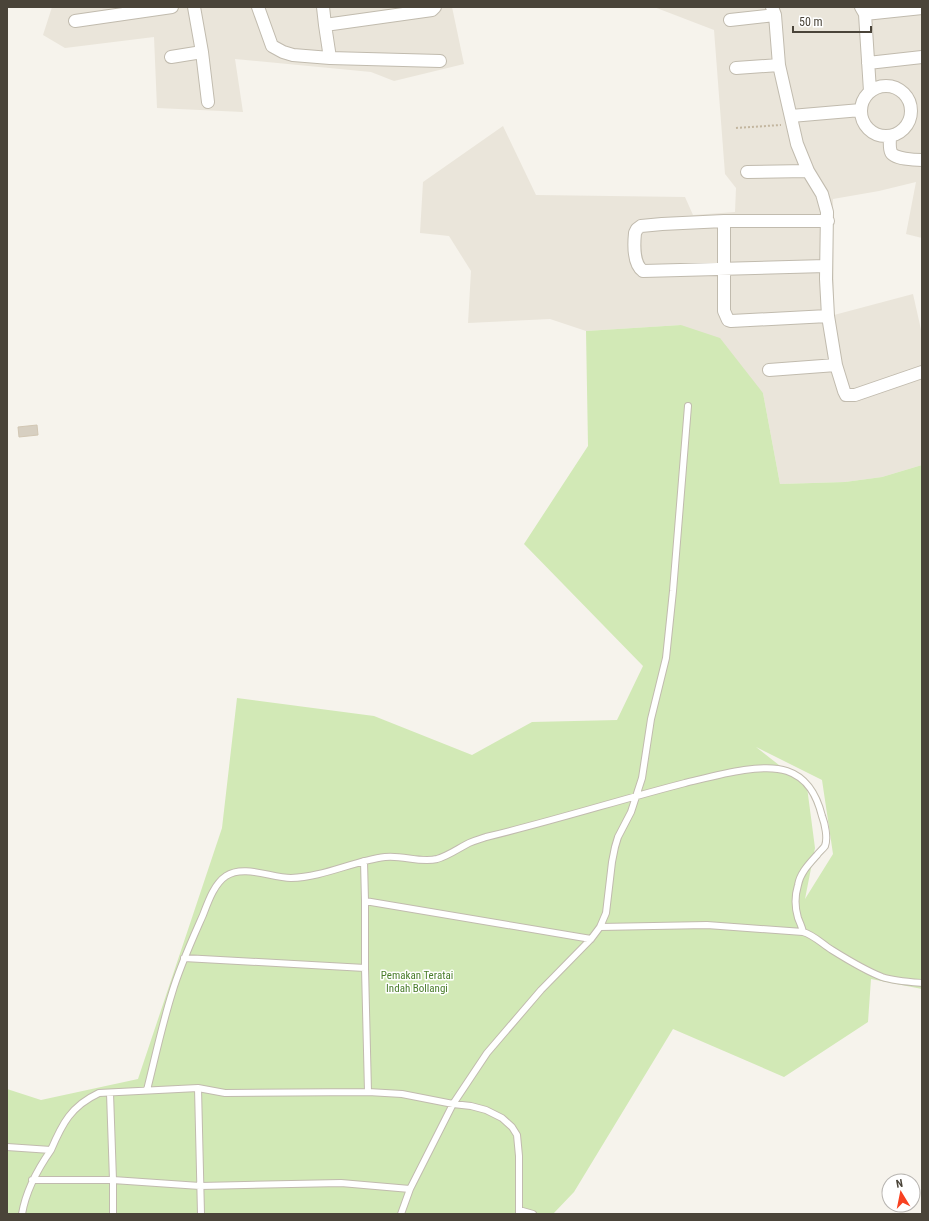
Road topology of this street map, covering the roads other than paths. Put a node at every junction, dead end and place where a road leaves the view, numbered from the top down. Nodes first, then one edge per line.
1 (172, 7) edge
2 (194, 7) edge
3 (258, 7) edge
4 (323, 7) edge
5 (435, 7) edge
6 (922, 8) edge
7 (863, 10) edge
8 (773, 11) edge
9 (730, 20) dead end
10 (75, 21) dead end
11 (325, 25) junction
12 (202, 52) junction
13 (171, 56) dead end
14 (922, 57) edge
15 (330, 58) junction
16 (440, 61) dead end
17 (868, 63) junction
18 (779, 65) junction
19 (736, 68) dead end
20 (870, 91) junction
21 (208, 102) dead end
22 (861, 110) junction
23 (917, 110) edge
24 (792, 120) junction
25 (890, 136) junction
26 (922, 160) edge
27 (808, 171) junction
28 (747, 172) dead end
29 (724, 221) junction
30 (828, 221) junction
31 (826, 266) junction
32 (725, 269) junction
33 (828, 316) junction
34 (836, 365) junction
35 (769, 370) dead end
36 (922, 372) edge
37 (688, 406) dead end
38 (637, 795) junction
39 (364, 861) junction
40 (365, 901) junction
41 (600, 926) junction
42 (803, 932) junction
43 (591, 939) junction
44 (184, 958) junction
45 (365, 968) junction
46 (922, 983) edge
47 (198, 1088) junction
48 (147, 1090) junction
49 (110, 1092) junction
50 (368, 1092) junction
51 (453, 1104) junction
52 (7, 1146) edge
53 (51, 1150) junction
54 (32, 1180) junction
55 (113, 1180) junction
56 (200, 1186) junction
57 (410, 1189) junction
58 (519, 1212) edge
59 (22, 1214) edge
60 (113, 1214) edge
61 (201, 1214) edge
62 (401, 1214) edge
63 (533, 1214) edge

1 - 10 street
2 - 12 street
3 - 15 street
4 - 11 street
5 - 11 street
6 - 7 street
7 - 17 street
8 - 9 street
8 - 18 street
11 - 15 street
12 - 13 street
12 - 21 street
14 - 17 street
15 - 16 street
17 - 20 street
18 - 19 street
18 - 24 street
20 - 22 street
20 - 23 street
22 - 24 street
22 - 25 street
23 - 25 street
24 - 27 street
25 - 26 street
27 - 28 street
27 - 30 street
29 - 30 street
29 - 32 street
29 - 32 street
30 - 31 street
31 - 32 street
31 - 33 street
32 - 33 street
33 - 34 street
34 - 35 street
34 - 36 street
37 - 38 lane
38 - 39 lane
38 - 41 lane
38 - 42 lane
39 - 40 lane
39 - 44 lane
40 - 43 lane
40 - 45 lane
41 - 42 lane
41 - 43 lane
42 - 46 lane
43 - 51 lane
44 - 45 lane
44 - 48 lane
45 - 50 lane
47 - 48 lane
47 - 50 lane
47 - 56 lane
48 - 49 lane
49 - 53 lane
49 - 55 lane
50 - 51 lane
51 - 57 lane
51 - 58 lane
52 - 53 lane
53 - 54 lane
54 - 55 lane
54 - 59 lane
55 - 56 lane
55 - 60 lane
56 - 57 lane
56 - 61 lane
57 - 62 lane
58 - 63 lane

